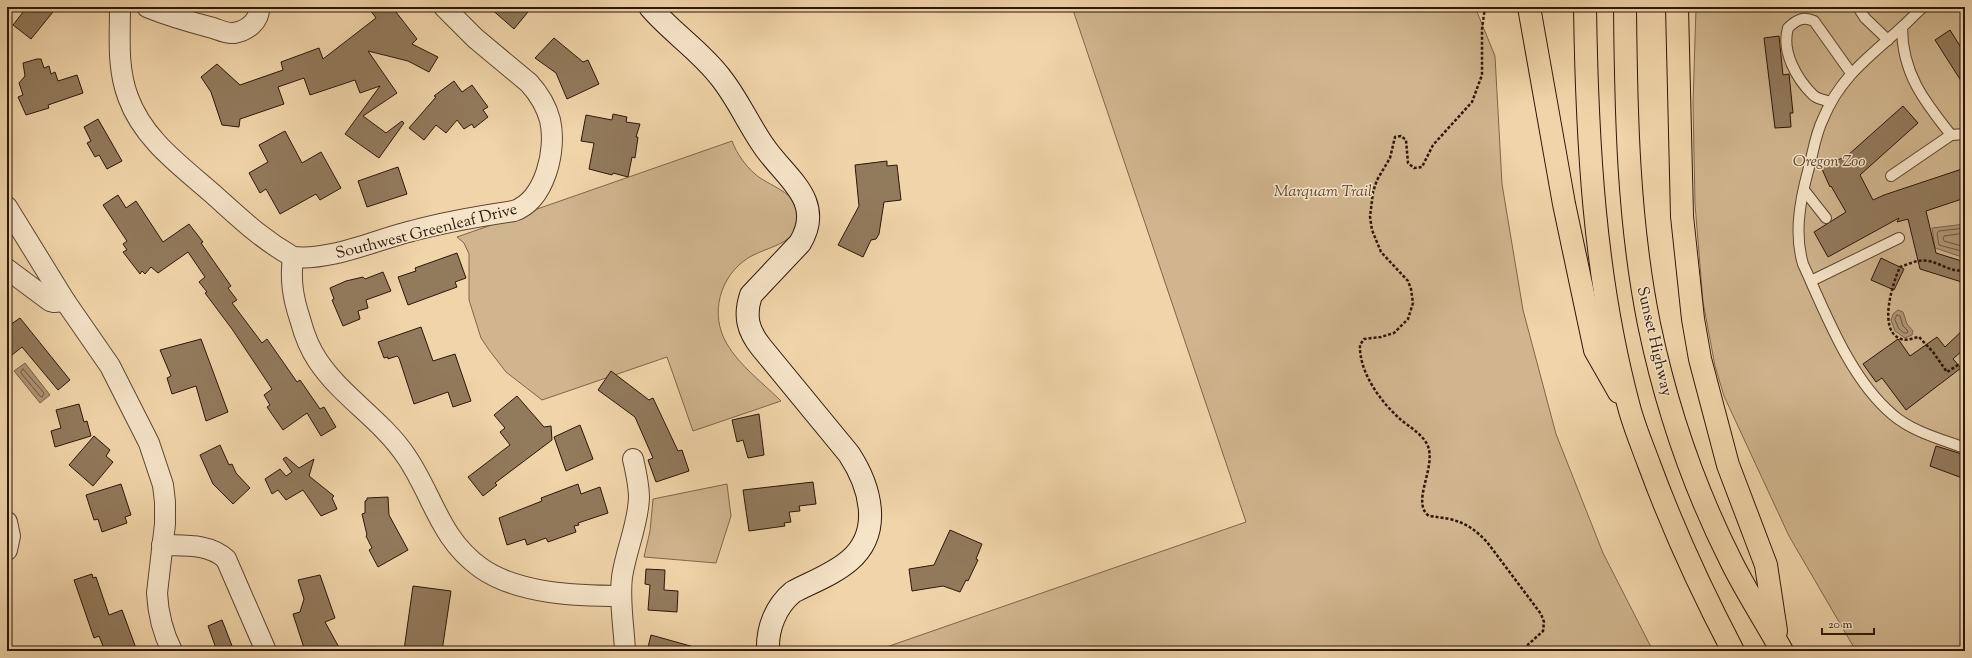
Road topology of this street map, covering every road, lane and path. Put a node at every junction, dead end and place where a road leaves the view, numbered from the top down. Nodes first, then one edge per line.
1 (120, 7) edge
2 (147, 7) edge
3 (259, 7) edge
4 (444, 7) edge
5 (650, 7) edge
6 (1485, 7) edge
7 (1529, 7) edge
8 (1586, 7) edge
9 (1625, 7) edge
10 (1677, 7) edge
11 (1858, 7) edge
12 (1923, 7) edge
13 (1902, 27) junction
14 (1888, 40) junction
15 (1851, 73) junction
16 (1830, 102) junction
17 (1965, 134) edge
18 (1951, 135) junction
19 (1891, 176) dead end
20 (1804, 190) junction
21 (7, 207) edge
22 (1826, 218) dead end
23 (1899, 238) dead end
24 (293, 257) junction
25 (7, 269) edge
26 (1965, 270) edge
27 (1811, 281) junction
28 (65, 301) junction
29 (1965, 367) edge
30 (1629, 409) junction
31 (1965, 448) edge
32 (633, 459) dead end
33 (7, 522) edge
34 (162, 545) junction
35 (7, 550) edge
36 (621, 596) junction
37 (1780, 648) edge
38 (172, 651) edge
39 (266, 651) edge
40 (625, 651) edge
41 (768, 651) edge
42 (1521, 651) edge
43 (1733, 651) edge

1 - 24 street
2 - 3 street
4 - 24 street, Southwest Greenleaf Drive
5 - 41 main road
6 - 42 path
7 - 30 highway
8 - 30 highway
9 - 37 highway, Sunset Highway
10 - 37 highway
11 - 14 lane
12 - 13 lane
13 - 14 lane
13 - 18 lane
14 - 15 lane
15 - 16 lane
15 - 16 lane
16 - 20 lane
17 - 18 lane
18 - 19 lane
20 - 22 lane
20 - 27 lane
21 - 28 street
23 - 27 lane
24 - 36 street
25 - 28 street
26 - 29 path
27 - 31 lane
28 - 34 street
30 - 43 highway
32 - 36 street
33 - 35 street
34 - 38 street
34 - 39 street
36 - 40 street

